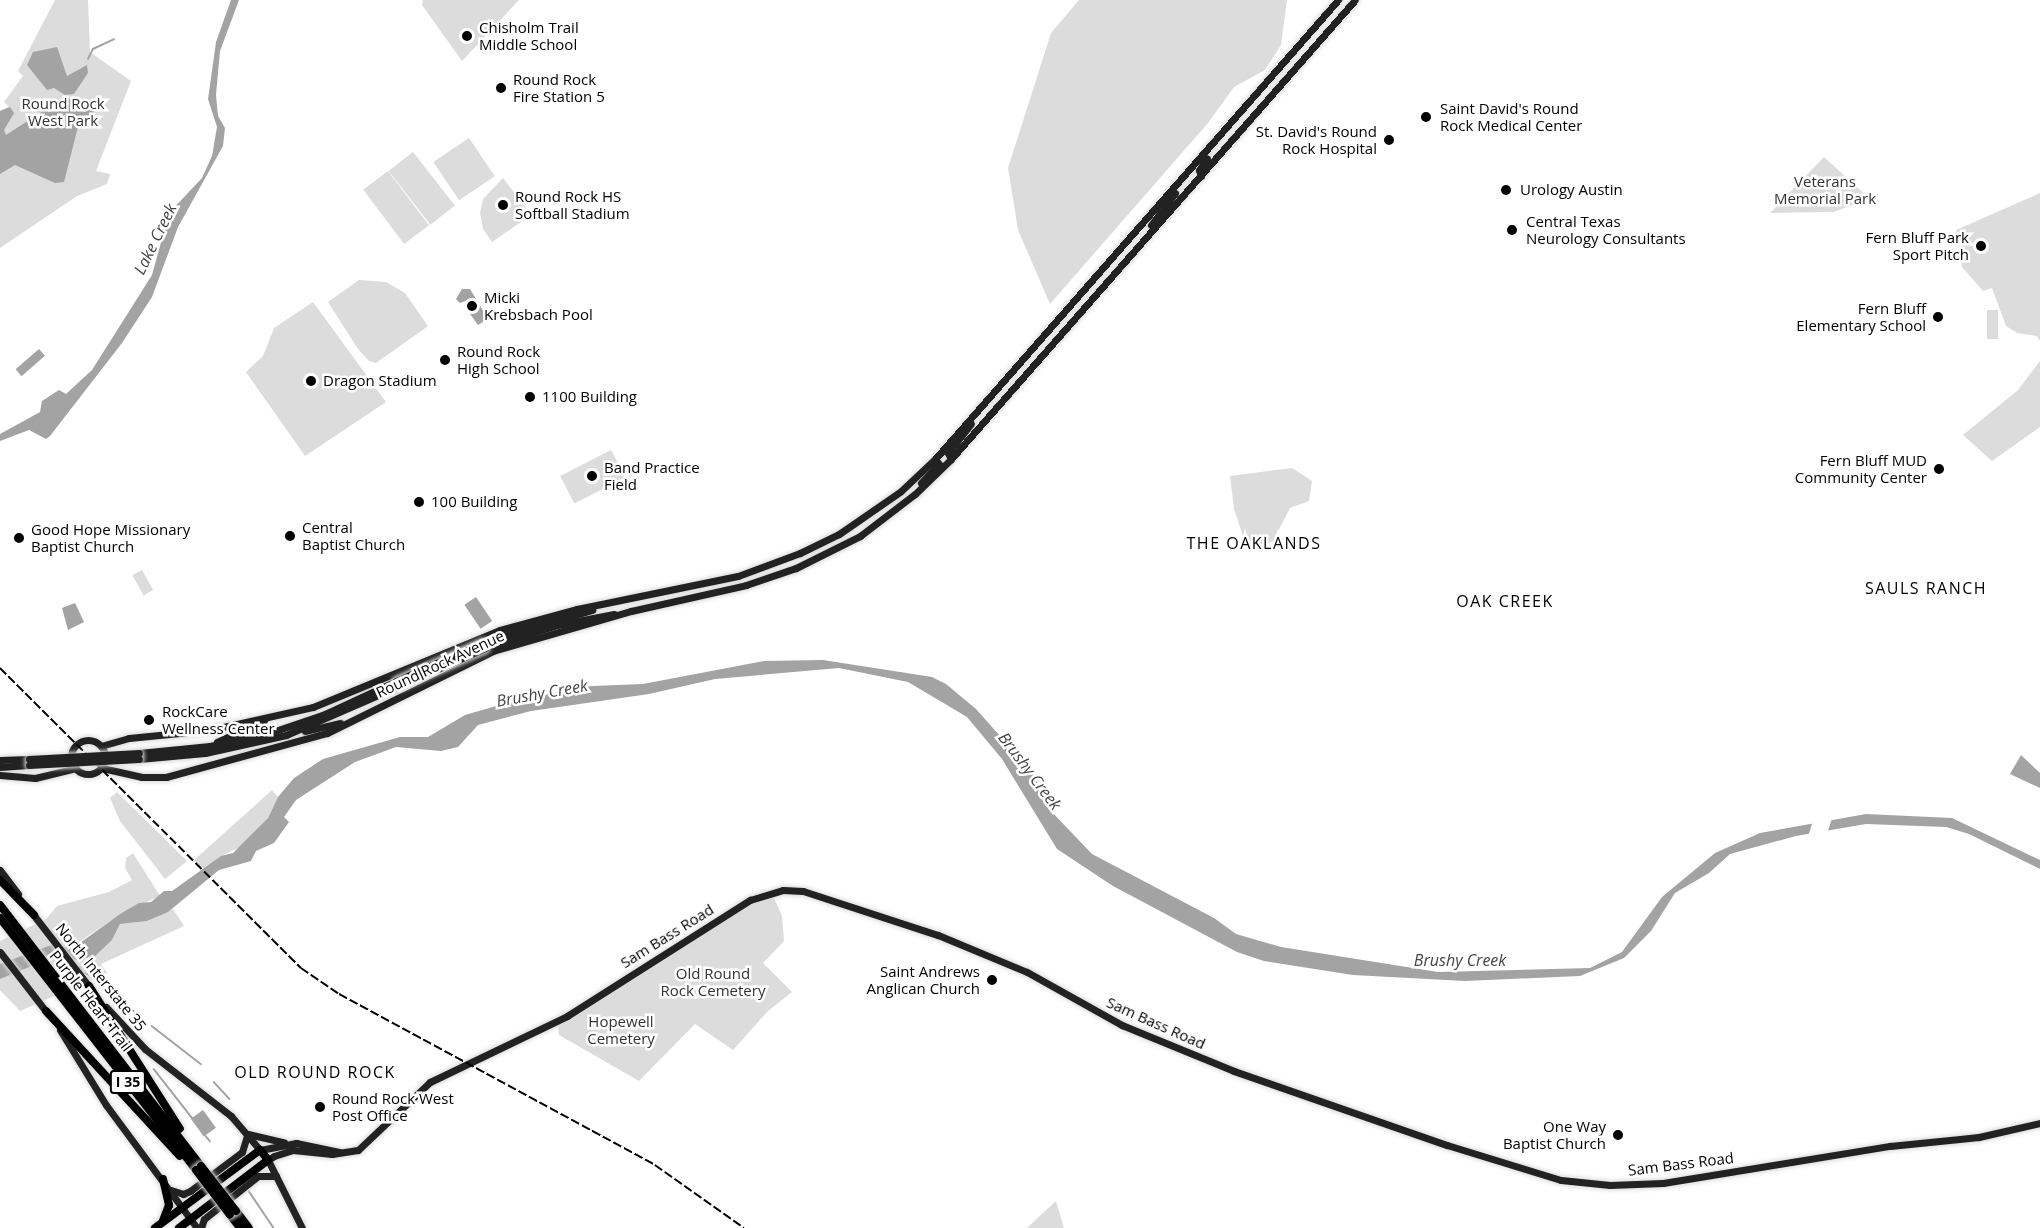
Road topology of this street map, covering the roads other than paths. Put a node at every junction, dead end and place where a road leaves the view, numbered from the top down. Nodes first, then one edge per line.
1 (1338, 0) edge
2 (1355, 0) edge
3 (1288, 59) junction
4 (1297, 67) junction
5 (1250, 101) junction
6 (1201, 176) junction
7 (1174, 190) junction
8 (1128, 259) junction
9 (1060, 318) junction
10 (1054, 325) junction
11 (1069, 325) junction
12 (1062, 333) junction
13 (989, 398) junction
14 (935, 459) junction
15 (951, 459) junction
16 (900, 507) junction
17 (623, 602) junction
18 (631, 610) junction
19 (464, 643) junction
20 (484, 645) junction
21 (427, 658) junction
22 (473, 660) junction
23 (434, 679) junction
24 (398, 683) junction
25 (363, 716) junction
26 (269, 717) junction
27 (300, 730) junction
28 (118, 742) junction
29 (101, 746) junction
30 (210, 746) junction
31 (139, 756) junction
32 (0, 760) edge
33 (29, 762) junction
34 (0, 767) edge
35 (76, 768) junction
36 (102, 768) junction
37 (120, 771) junction
38 (0, 775) edge
39 (0, 870) edge
40 (0, 880) edge
41 (0, 905) edge
42 (34, 915) junction
43 (0, 918) edge
44 (10, 925) junction
45 (0, 952) edge
46 (87, 984) junction
47 (44, 1009) junction
48 (2040, 1123) edge
49 (246, 1134) junction
50 (295, 1146) junction
51 (260, 1150) junction
52 (268, 1160) junction
53 (198, 1168) junction
54 (276, 1176) junction
55 (162, 1179) junction
56 (170, 1189) junction
57 (183, 1207) junction
58 (233, 1213) junction
59 (191, 1219) junction
60 (158, 1226) edge
61 (179, 1228) edge
62 (199, 1228) edge
63 (240, 1228) edge
64 (249, 1228) edge
65 (302, 1228) edge

1 - 3 main road
2 - 4 main road
3 - 4 main road
3 - 5 main road
4 - 6 main road
5 - 6 main road
5 - 7 main road
6 - 8 main road
7 - 8 main road
7 - 9 main road
8 - 11 main road
9 - 10 main road
9 - 11 main road
10 - 12 main road
10 - 13 main road
11 - 12 main road
12 - 15 main road
13 - 14 main road
13 - 15 main road
14 - 16 main road
14 - 17 main road, Round Rock Avenue
15 - 16 main road
16 - 18 main road, Round Rock Avenue
17 - 19 main road, Round Rock Avenue
17 - 20 main road
18 - 20 main road
18 - 22 main road, Round Rock Avenue
19 - 21 main road, Round Rock Avenue
19 - 22 main road
20 - 24 main road, bridge
21 - 23 main road
21 - 26 main road, Round Rock Avenue
22 - 23 main road, Round Rock Avenue
23 - 25 main road, Round Rock Avenue
24 - 27 main road
24 - 30 main road
25 - 27 main road
25 - 37 main road, Round Rock Avenue
26 - 28 main road, Round Rock Avenue
26 - 30 main road
27 - 31 main road
28 - 29 main road, Round Rock Avenue
28 - 37 main road
29 - 35 main road
29 - 36 main road
30 - 31 main road
31 - 33 main road, bridge
32 - 33 main road
33 - 34 main road
35 - 36 main road
35 - 38 main road
36 - 37 main road, Round Rock Avenue
39 - 42 main road, North Interstate 35
40 - 42 highway
41 - 44 highway, Purple Heart Trail / I 35
42 - 46 main road, North Interstate 35
43 - 44 highway, Purple Heart Trail / I 35
44 - 53 highway, Purple Heart Trail / I 35
45 - 47 main road
46 - 49 main road, North Interstate 35
46 - 53 highway
47 - 53 highway
47 - 55 main road
48 - 50 main road, Sam Bass Road
49 - 50 main road
49 - 51 main road, North Interstate 35
49 - 56 main road
50 - 51 main road, Sam Bass Road
50 - 52 main road
51 - 52 highway, North Interstate 35
51 - 57 highway
52 - 54 main road, North Interstate 35
52 - 59 highway
53 - 58 highway, Purple Heart Trail / I 35, bridge
54 - 62 main road
54 - 65 main road, North Interstate 35
55 - 56 main road
55 - 60 highway
56 - 57 main road
57 - 59 main road
57 - 60 highway
58 - 63 highway, Purple Heart Trail / I 35
58 - 64 highway, Purple Heart Trail / I 35
59 - 61 highway
59 - 62 main road

